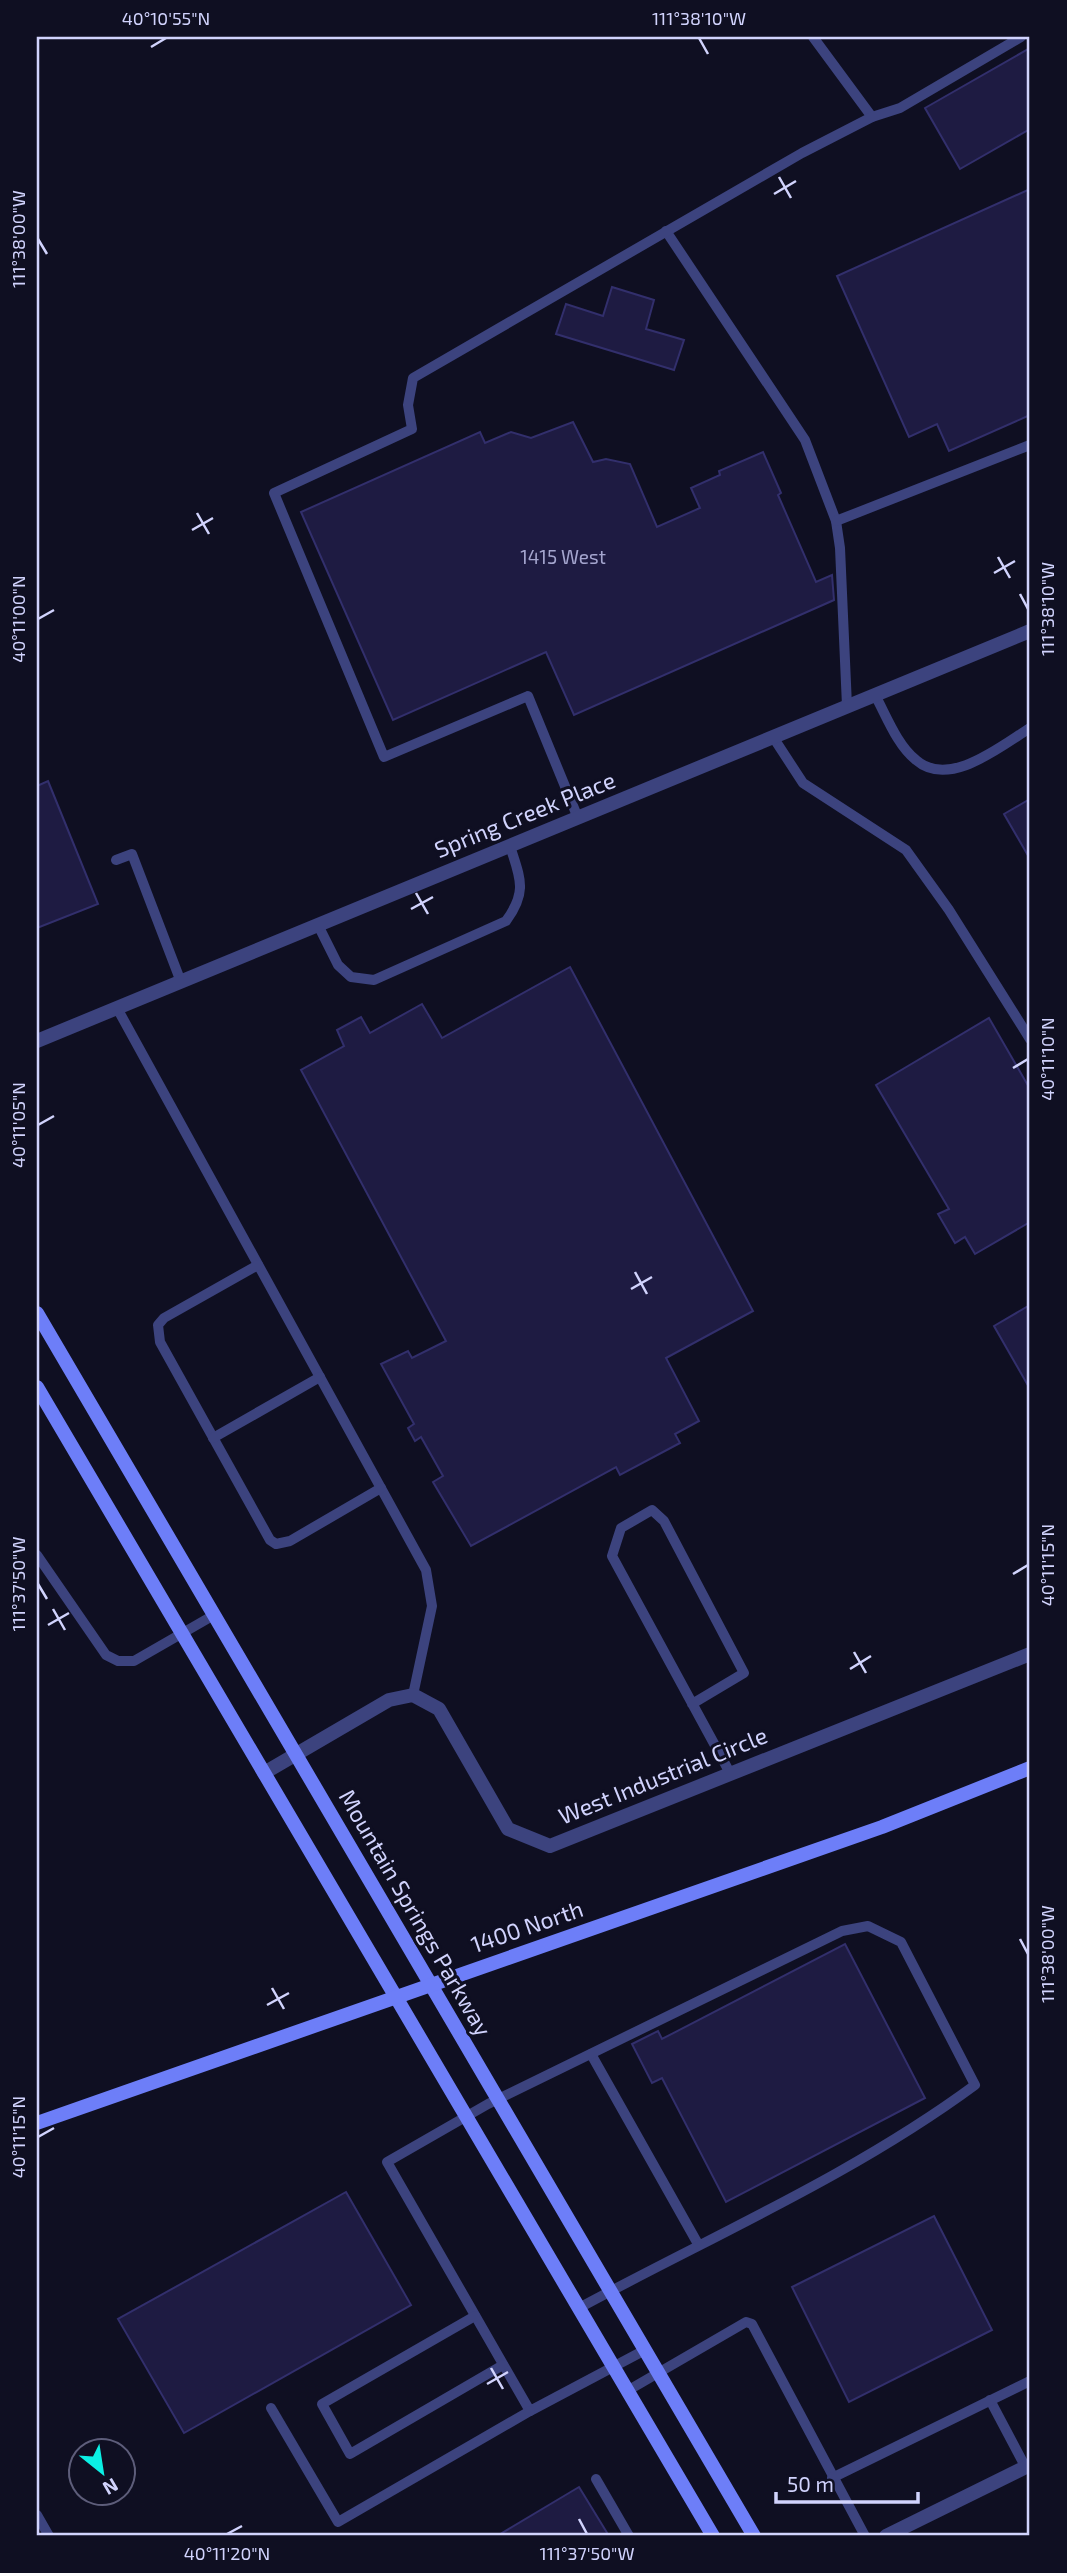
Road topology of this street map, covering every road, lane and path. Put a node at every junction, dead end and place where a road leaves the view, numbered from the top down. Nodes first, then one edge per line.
1 (813, 37) edge
2 (1021, 37) edge
3 (872, 117) junction
4 (666, 231) junction
5 (1030, 445) edge
6 (836, 520) junction
7 (1030, 631) edge
8 (875, 695) junction
9 (847, 706) junction
10 (1030, 728) edge
11 (774, 737) junction
12 (578, 818) junction
13 (510, 846) junction
14 (116, 860) dead end
15 (318, 925) junction
16 (181, 982) junction
17 (117, 1008) junction
18 (1030, 1039) edge
19 (37, 1041) edge
20 (258, 1265) junction
21 (37, 1313) edge
22 (320, 1377) junction
23 (37, 1387) edge
24 (213, 1438) junction
25 (381, 1488) junction
26 (37, 1555) edge
27 (214, 1615) junction
28 (182, 1634) junction
29 (1030, 1654) edge
30 (413, 1695) junction
31 (692, 1704) junction
32 (295, 1754) junction
33 (1030, 1768) edge
34 (264, 1773) junction
35 (730, 1773) junction
36 (431, 1986) junction
37 (397, 1999) junction
38 (591, 2054) junction
39 (498, 2099) junction
40 (466, 2116) junction
41 (37, 2123) edge
42 (698, 2244) junction
43 (610, 2291) junction
44 (579, 2308) junction
45 (475, 2316) junction
46 (645, 2350) junction
47 (503, 2365) junction
48 (613, 2367) junction
49 (658, 2373) junction
50 (1030, 2381) edge
51 (627, 2391) junction
52 (990, 2400) junction
53 (271, 2408) dead end
54 (530, 2411) junction
55 (1028, 2466) edge
56 (832, 2478) junction
57 (596, 2479) dead end
58 (37, 2515) edge
59 (49, 2536) edge
60 (629, 2536) edge
61 (713, 2536) edge
62 (754, 2536) edge
63 (865, 2536) edge
64 (886, 2536) edge

1 - 3 lane
2 - 3 lane
3 - 4 lane
4 - 6 lane
4 - 12 lane
5 - 6 lane
6 - 9 lane
7 - 8 street, Spring Creek Place
8 - 9 street, Spring Creek Place
8 - 10 lane
9 - 11 street, Spring Creek Place
11 - 12 street, Spring Creek Place
11 - 18 lane
12 - 13 street, Spring Creek Place
13 - 15 street, Spring Creek Place
13 - 15 lane
14 - 16 lane
15 - 16 street, Spring Creek Place
16 - 17 street, Spring Creek Place
17 - 19 street, Spring Creek Place
17 - 20 lane
20 - 22 lane
20 - 24 lane
21 - 27 street, Mountain Springs Parkway
22 - 24 lane
22 - 25 lane
23 - 28 street
24 - 25 lane
25 - 30 lane
26 - 28 lane
27 - 28 lane
27 - 32 street, Mountain Springs Parkway
28 - 34 street
29 - 35 street, West Industrial Circle
30 - 32 street
30 - 35 street, West Industrial Circle
31 - 31 lane
31 - 35 lane
32 - 34 street
32 - 36 street, Mountain Springs Parkway
33 - 36 street, 1400 North
34 - 37 street
36 - 37 street, 1400 North
36 - 39 street, Mountain Springs Parkway
37 - 40 street
37 - 41 street, 1400 North
38 - 39 lane
38 - 42 lane
38 - 42 lane
39 - 40 lane
39 - 43 street, Mountain Springs Parkway
40 - 44 street
40 - 45 lane
42 - 43 lane
43 - 44 lane
43 - 46 street, Mountain Springs Parkway
44 - 48 street
45 - 47 lane
45 - 47 lane
46 - 48 lane
46 - 49 street, Mountain Springs Parkway
47 - 54 lane
48 - 51 street
48 - 54 lane
49 - 51 lane
49 - 56 lane
49 - 62 street, Mountain Springs Parkway
50 - 52 lane
51 - 61 street
52 - 55 lane
52 - 56 lane
53 - 54 lane
55 - 64 street
56 - 63 lane
57 - 60 lane
58 - 59 lane

